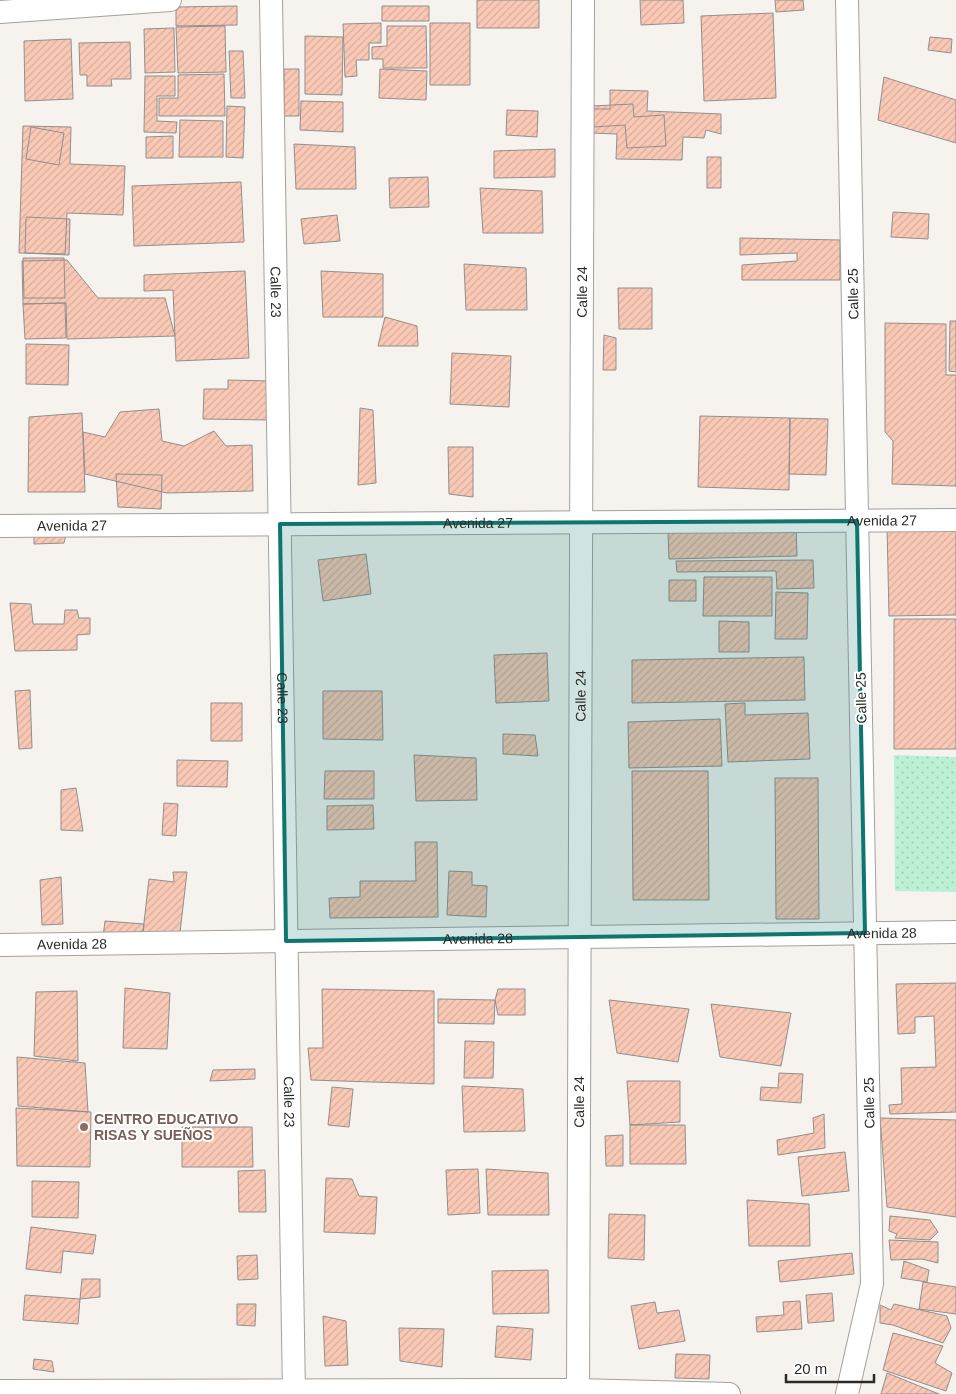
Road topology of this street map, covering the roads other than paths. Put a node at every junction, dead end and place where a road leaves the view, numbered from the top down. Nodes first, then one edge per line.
1 (170, 0) edge
2 (271, 0) edge
3 (583, 0) edge
4 (847, 0) edge
5 (0, 12) edge
6 (956, 520) edge
7 (857, 521) junction
8 (581, 522) junction
9 (280, 524) junction
10 (0, 526) edge
11 (956, 932) edge
12 (865, 933) junction
13 (580, 937) junction
14 (286, 941) junction
15 (0, 945) edge
16 (0, 1391) edge
17 (294, 1392) edge
18 (578, 1392) edge
19 (729, 1394) edge
20 (847, 1394) edge

1 - 5 street
2 - 9 street, Calle 23
3 - 8 street, Calle 24
4 - 7 street, Calle 25
6 - 7 street, Avenida 27
7 - 8 street, Avenida 27
7 - 12 street, Calle 25
8 - 9 street, Avenida 27
8 - 13 street, Calle 24
9 - 10 street, Avenida 27
9 - 14 street, Calle 23
11 - 12 street, Avenida 28
12 - 13 street, Avenida 28
12 - 20 street, Calle 25
13 - 14 street, Avenida 28
13 - 18 street, Calle 24
14 - 15 street, Avenida 28
14 - 17 street, Calle 23
16 - 17 street
17 - 18 street
18 - 19 street

